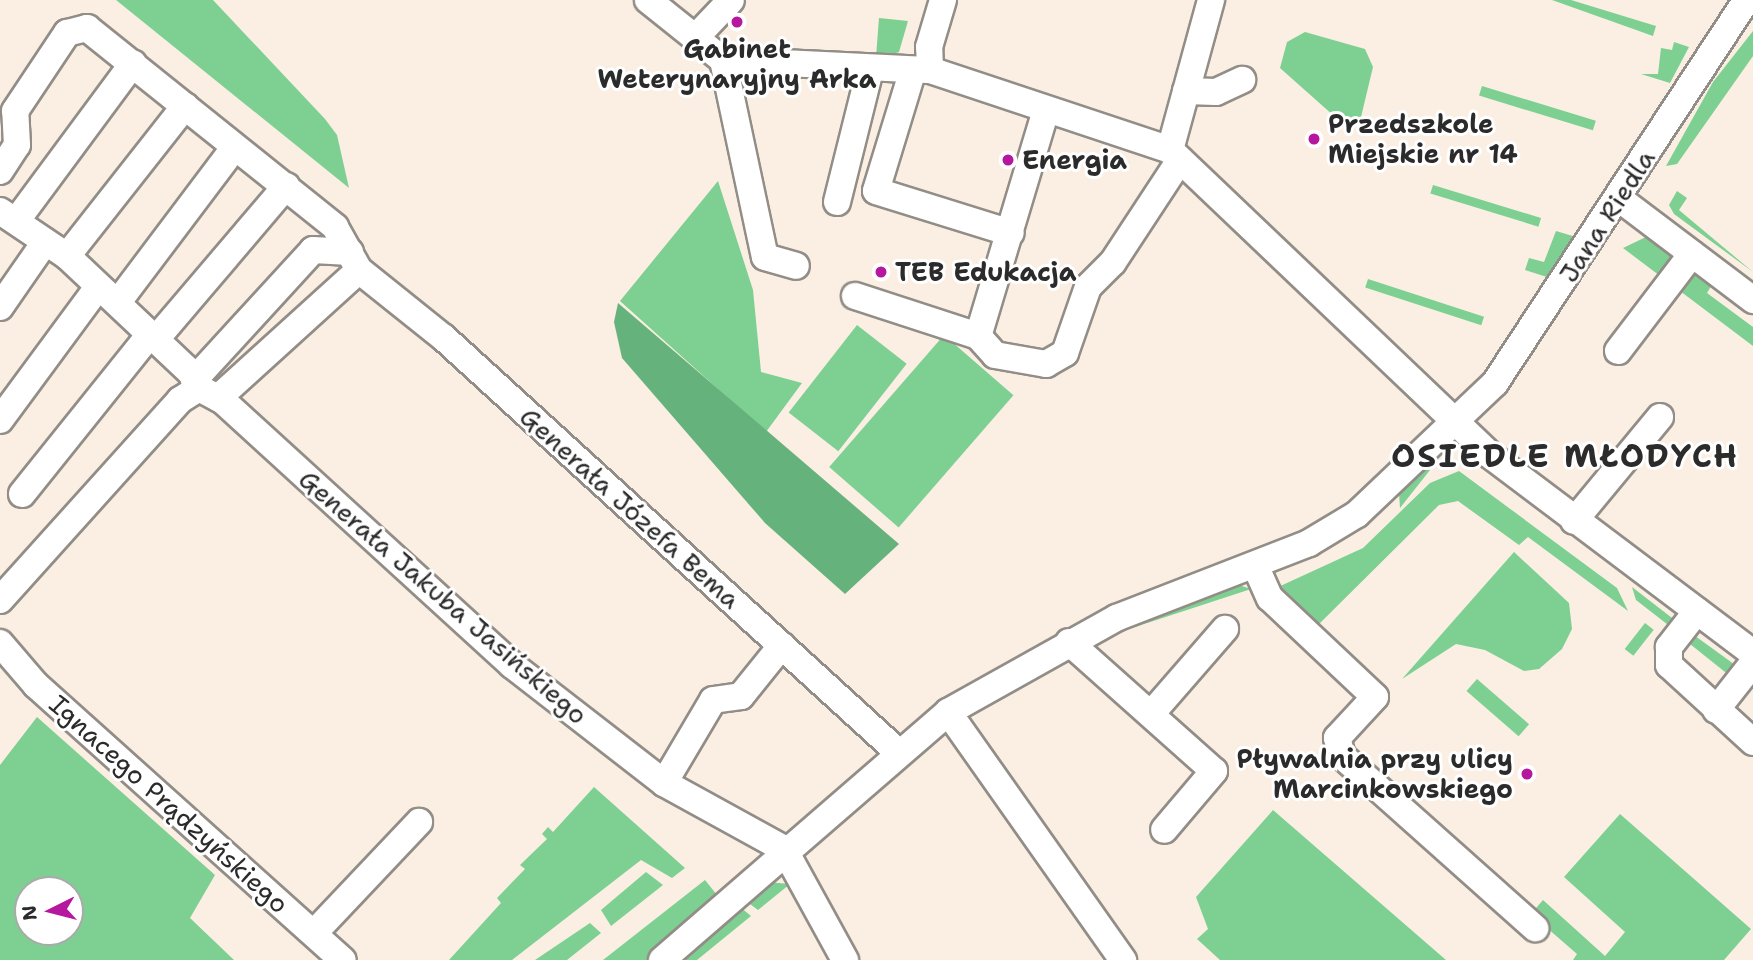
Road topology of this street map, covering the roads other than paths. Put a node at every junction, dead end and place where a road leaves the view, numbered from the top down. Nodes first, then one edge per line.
1 (648, 0) edge
2 (731, 0) edge
3 (943, 0) edge
4 (1211, 0) edge
5 (1747, 0) edge
6 (695, 37) junction
7 (723, 60) junction
8 (133, 63) junction
9 (870, 69) junction
10 (921, 72) junction
11 (1242, 80) dead end
12 (1186, 91) junction
13 (185, 106) junction
14 (1046, 110) junction
15 (235, 147) junction
16 (1175, 155) junction
17 (0, 171) edge
18 (286, 186) junction
19 (1621, 200) junction
20 (837, 202) dead end
21 (9, 216) edge
22 (1011, 233) junction
23 (56, 249) junction
24 (1692, 254) junction
25 (354, 261) junction
26 (796, 266) dead end
27 (108, 295) junction
28 (855, 296) dead end
29 (1753, 300) edge
30 (0, 307) edge
31 (153, 337) junction
32 (978, 337) junction
33 (1618, 351) dead end
34 (204, 389) junction
35 (1660, 417) dead end
36 (0, 420) edge
37 (1457, 426) junction
38 (22, 494) dead end
39 (1574, 521) junction
40 (1255, 565) junction
41 (0, 600) edge
42 (1697, 611) junction
43 (1225, 629) dead end
44 (1069, 642) junction
45 (0, 643) edge
46 (782, 645) junction
47 (1753, 653) edge
48 (1753, 663) edge
49 (1716, 710) junction
50 (948, 712) junction
51 (1151, 714) junction
52 (1753, 742) edge
53 (897, 751) junction
54 (664, 783) junction
55 (419, 822) dead end
56 (1164, 830) dead end
57 (784, 849) junction
58 (1535, 928) dead end
59 (314, 933) junction
60 (343, 960) edge
61 (662, 960) edge
62 (845, 960) edge
63 (1123, 960) edge

1 - 6 street
2 - 6 street
3 - 10 street
4 - 12 street
5 - 19 street, Jana Riedla
6 - 7 street
7 - 9 street
7 - 26 street
8 - 13 street, Generała Józefa Bema
8 - 17 street, Generała Józefa Bema
8 - 21 street
9 - 10 street
9 - 20 street
10 - 14 street
10 - 22 street
11 - 12 street
12 - 16 street
13 - 15 street, Generała Józefa Bema
13 - 23 street
14 - 16 street
14 - 22 street
15 - 18 street, Generała Józefa Bema
15 - 27 street
16 - 32 street
16 - 37 street
18 - 25 street, Generała Józefa Bema
18 - 31 street
19 - 24 street
19 - 37 street, Jana Riedla
21 - 23 street, Generała Jakuba Jasińskiego
22 - 32 street
23 - 27 street, Generała Jakuba Jasińskiego
23 - 30 street
24 - 29 street
24 - 33 street
25 - 34 street
25 - 34 street
25 - 46 street, Generała Józefa Bema
27 - 31 street, Generała Jakuba Jasińskiego
27 - 36 street
28 - 32 street
31 - 34 street, Generała Jakuba Jasińskiego
31 - 38 street
34 - 41 street
34 - 54 street, Generała Jakuba Jasińskiego
35 - 39 street
37 - 39 street
37 - 40 street, Jana Riedla
39 - 42 street
40 - 44 street, Jana Riedla
40 - 58 street
42 - 47 street
42 - 49 street
43 - 51 street
44 - 50 street, Jana Riedla
44 - 51 street
45 - 59 street, Ignacego Prądzyńskiego
46 - 53 street, Generała Józefa Bema
46 - 54 street
48 - 49 street
49 - 52 street
50 - 53 street, Jana Riedla
50 - 63 street
51 - 56 street
53 - 57 street, Jana Riedla
54 - 57 street, Generała Jakuba Jasińskiego
55 - 59 street
57 - 61 street, Jana Riedla
57 - 62 street
59 - 60 street, Ignacego Prądzyńskiego

